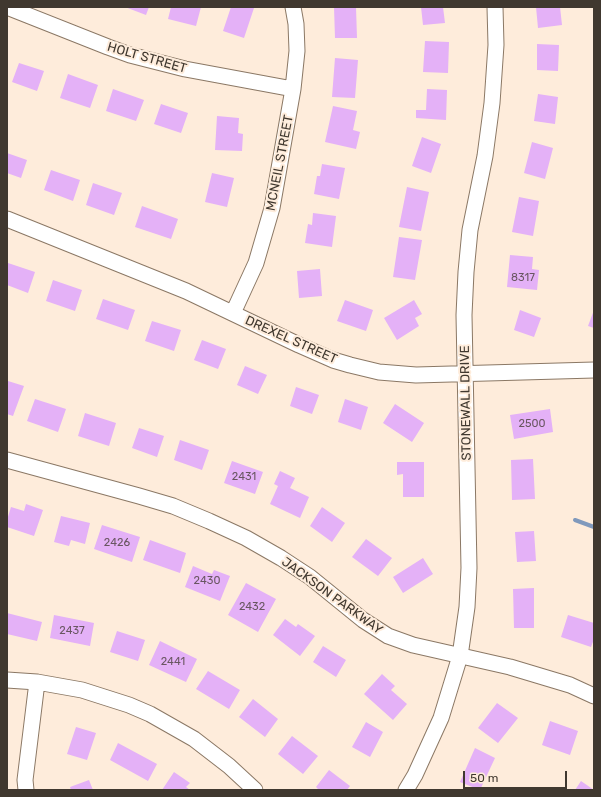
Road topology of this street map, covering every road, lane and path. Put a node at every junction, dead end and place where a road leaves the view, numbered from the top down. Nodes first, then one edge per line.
1 (7, 7) edge
2 (293, 7) edge
3 (495, 7) edge
4 (293, 89) junction
5 (7, 219) edge
6 (232, 313) junction
7 (594, 370) edge
8 (465, 374) junction
9 (7, 460) edge
10 (460, 656) junction
11 (7, 680) edge
12 (37, 682) junction
13 (594, 696) edge
14 (26, 790) edge
15 (255, 790) edge
16 (406, 790) edge

1 - 4 street, HOLT STREET
2 - 4 street, MCNEIL STREET
3 - 8 street, STONEWALL DRIVE
4 - 6 street, MCNEIL STREET
5 - 6 street, DREXEL STREET
6 - 8 street, DREXEL STREET
7 - 8 street, DREXEL STREET
8 - 10 street, STONEWALL DRIVE
9 - 10 street, JACKSON PARKWAY
10 - 13 street, JACKSON PARKWAY
10 - 16 street, STONEWALL DRIVE
11 - 12 street
12 - 14 street
12 - 15 street

